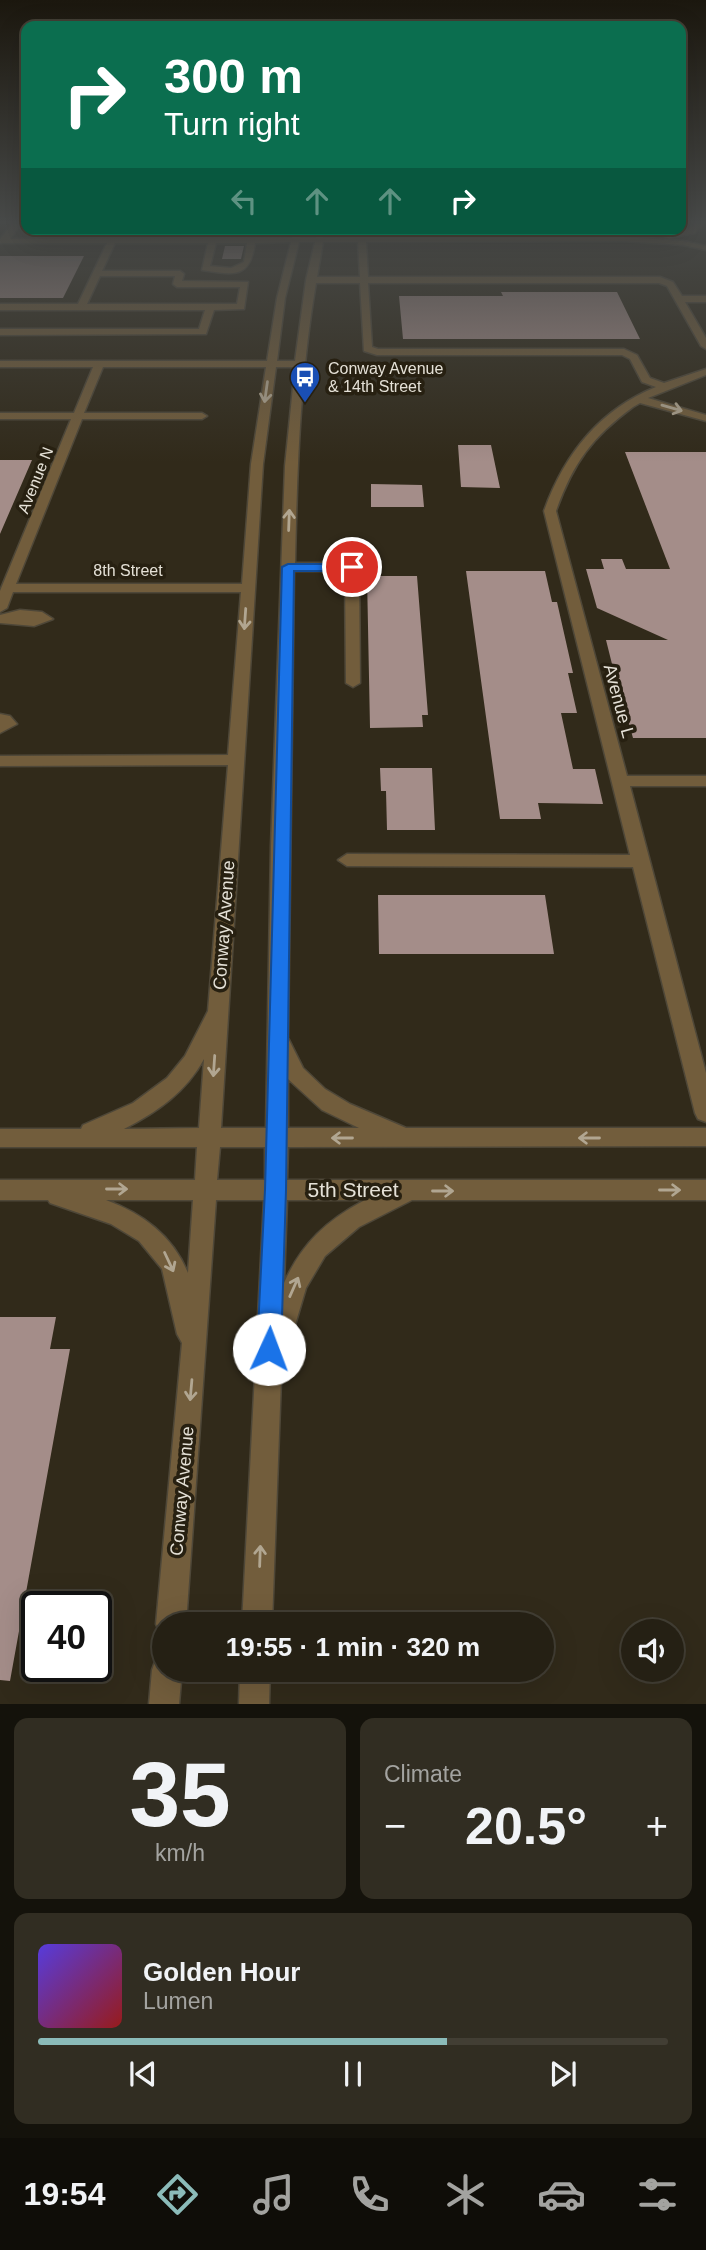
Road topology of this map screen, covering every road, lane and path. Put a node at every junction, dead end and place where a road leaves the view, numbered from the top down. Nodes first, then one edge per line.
1 (83, 303) edge
2 (242, 303) edge
3 (280, 303) edge
4 (307, 303) edge
5 (364, 303) edge
6 (680, 303) edge
7 (0, 307) edge
8 (81, 307) junction
9 (209, 307) junction
10 (0, 332) edge
11 (706, 346) edge
12 (0, 364) edge
13 (99, 364) junction
14 (271, 364) junction
15 (299, 364) junction
16 (706, 372) edge
17 (663, 386) junction
18 (639, 399) junction
19 (0, 416) edge
20 (78, 416) junction
21 (202, 416) dead end
22 (706, 418) edge
23 (288, 567) junction
24 (248, 587) junction
25 (5, 589) edge
26 (2, 616) edge
27 (353, 683) dead end
28 (0, 719) edge
29 (0, 728) edge
30 (235, 760) junction
31 (0, 761) edge
32 (620, 781) junction
33 (706, 781) edge
34 (347, 860) dead end
35 (641, 861) junction
36 (218, 1008) junction
37 (278, 1036) junction
38 (706, 1113) edge
39 (67, 1137) junction
40 (209, 1137) junction
41 (706, 1137) edge
42 (0, 1138) edge
43 (276, 1138) junction
44 (411, 1138) junction
45 (206, 1189) junction
46 (0, 1190) edge
47 (27, 1190) junction
48 (276, 1190) junction
49 (706, 1190) edge
50 (412, 1191) junction
51 (194, 1351) junction
52 (268, 1376) junction
53 (171, 1612) edge
54 (258, 1612) edge
55 (166, 1682) edge
56 (255, 1682) edge
57 (164, 1704) edge
58 (254, 1704) edge

1 - 8 street
2 - 9 street
3 - 14 street, Conway Avenue
4 - 15 street
5 - 17 street
6 - 11 street
7 - 8 street
8 - 9 street
9 - 10 street
12 - 13 street
13 - 14 street
13 - 20 street, Avenue N
14 - 15 street
14 -> 24 street, Conway Avenue
23 -> 15 street
16 - 17 street, Avenue L
17 - 18 street, Avenue L
18 -> 22 street
18 - 32 street, Avenue L
19 - 20 street
20 - 21 street
20 - 25 street, Avenue N
23 - 27 street
23 - 37 street
24 - 25 street, 8th Street
24 -> 30 street, Conway Avenue
25 - 26 street, Avenue N
28 - 29 street
30 - 31 street
30 - 36 street, Conway Avenue
32 - 33 street
32 - 35 street, Avenue L
34 - 35 street
35 - 38 street, Avenue L
36 - 39 street
36 -> 40 street, Conway Avenue
37 - 43 street
37 - 44 street
39 - 40 street
39 - 42 street
40 - 43 street
40 - 45 street, Conway Avenue
41 -> 44 street
44 -> 43 street
43 - 48 street
47 -> 45 street, 5th Street
45 - 48 street, 5th Street
45 - 51 street, Conway Avenue
46 - 47 street, 5th Street
47 -> 51 street
48 - 50 street, 5th Street
48 - 52 street
50 -> 49 street, 5th Street
52 -> 50 street
51 -> 53 street, Conway Avenue
54 -> 52 street
55 - 57 street
56 - 58 street

